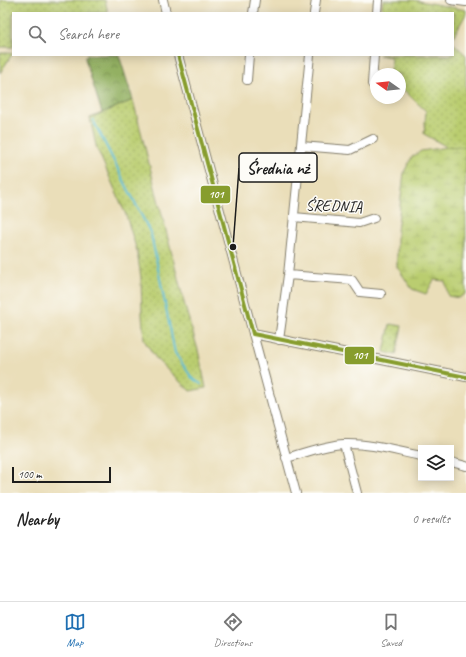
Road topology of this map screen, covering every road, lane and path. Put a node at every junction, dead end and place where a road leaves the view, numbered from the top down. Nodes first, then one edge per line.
1 (163, 0) edge
2 (254, 0) edge
3 (316, 0) edge
4 (378, 0) edge
5 (451, 0) edge
6 (466, 2) edge
7 (166, 12) edge
8 (253, 12) edge
9 (314, 12) edge
10 (377, 12) edge
11 (178, 56) edge
12 (249, 56) edge
13 (310, 56) edge
14 (374, 56) edge
15 (373, 68) edge
16 (247, 80) dead end
17 (372, 139) dead end
18 (301, 146) junction
19 (294, 217) junction
20 (374, 218) dead end
21 (288, 275) junction
22 (381, 294) dead end
23 (253, 334) junction
24 (280, 340) junction
25 (466, 376) edge
26 (344, 444) junction
27 (418, 455) edge
28 (286, 458) junction
29 (454, 463) edge
30 (466, 466) edge
31 (296, 493) edge
32 (358, 493) edge

1 - 7 street
2 - 8 street
3 - 9 street
4 - 10 street
5 - 6 street
11 - 23 street
12 - 16 street
13 - 18 street, ŚREDNIA
14 - 15 street
17 - 18 street
18 - 19 street, ŚREDNIA
19 - 20 street, ŚREDNIA
19 - 21 street, ŚREDNIA
21 - 22 street
21 - 24 street, ŚREDNIA
23 - 24 street
23 - 28 street
24 - 25 street
26 - 27 street
26 - 28 street
26 - 32 street
28 - 31 street
29 - 30 street

